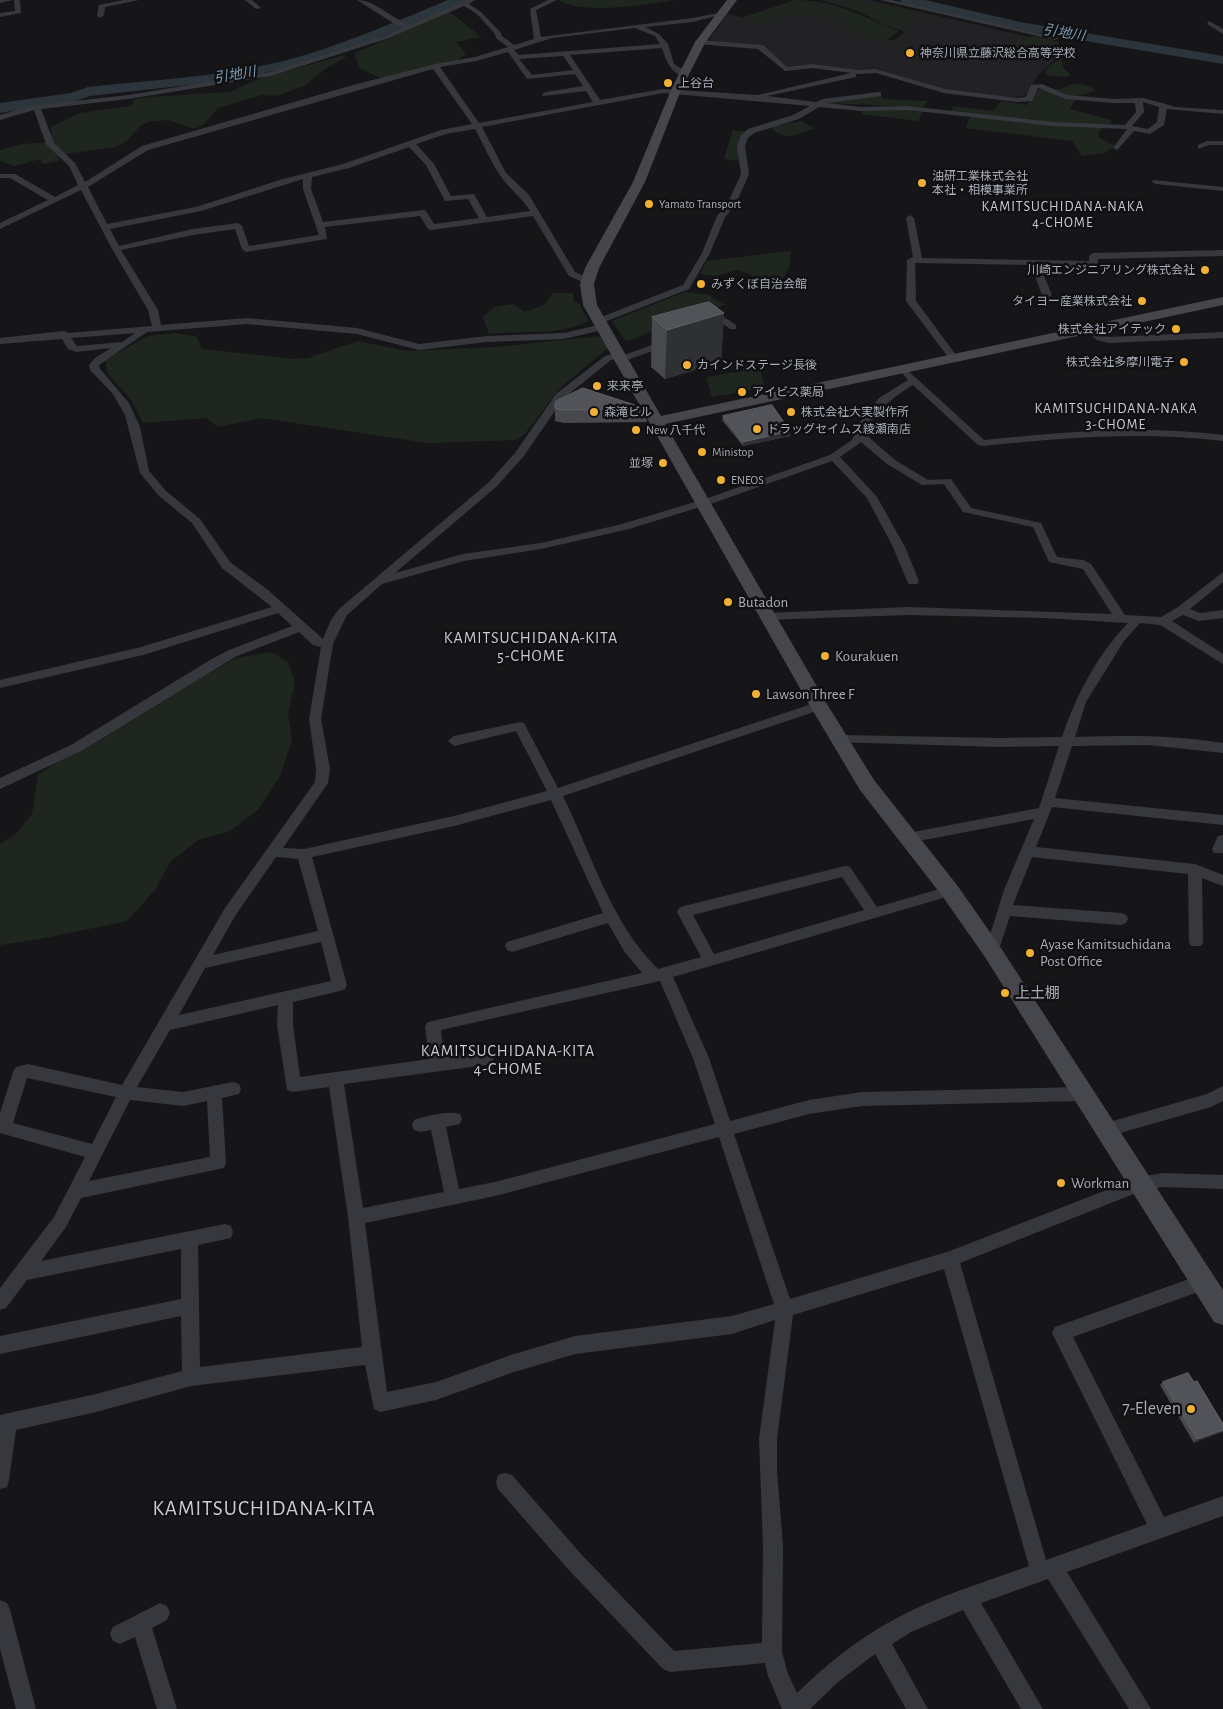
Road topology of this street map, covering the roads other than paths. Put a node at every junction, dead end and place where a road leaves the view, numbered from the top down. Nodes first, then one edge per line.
1 (10, 0) edge
2 (17, 0) edge
3 (136, 0) edge
4 (248, 0) edge
5 (360, 0) edge
6 (472, 0) edge
7 (554, 0) edge
8 (732, 0) edge
9 (883, 0) edge
10 (0, 1) edge
11 (464, 4) junction
12 (258, 8) dead end
13 (721, 13) junction
14 (0, 15) edge
15 (100, 16) dead end
16 (1209, 23) dead end
17 (409, 26) junction
18 (636, 26) junction
19 (1223, 32) edge
20 (1055, 38) dead end
21 (538, 40) junction
22 (700, 42) junction
23 (664, 46) junction
24 (512, 49) junction
25 (565, 53) junction
26 (517, 57) junction
27 (435, 66) junction
28 (578, 72) junction
29 (858, 72) junction
30 (684, 74) junction
31 (588, 88) junction
32 (676, 90) junction
33 (546, 94) dead end
34 (878, 94) dead end
35 (755, 97) junction
36 (1139, 101) junction
37 (598, 103) junction
38 (815, 105) junction
39 (1163, 106) junction
40 (37, 108) junction
41 (1223, 112) edge
42 (0, 118) edge
43 (477, 126) junction
44 (1130, 127) junction
45 (410, 143) junction
46 (1223, 143) edge
47 (1200, 147) dead end
48 (1117, 148) dead end
49 (309, 175) junction
50 (0, 176) edge
51 (1156, 182) dead end
52 (82, 186) junction
53 (1223, 189) edge
54 (53, 200) junction
55 (534, 213) junction
56 (910, 218) dead end
57 (484, 219) junction
58 (320, 225) junction
59 (0, 226) edge
60 (104, 227) junction
61 (116, 249) junction
62 (1223, 254) edge
63 (918, 260) junction
64 (1035, 263) junction
65 (588, 281) junction
66 (1047, 295) dead end
67 (1223, 302) edge
68 (601, 324) junction
69 (157, 327) junction
70 (145, 328) junction
71 (1090, 330) junction
72 (64, 334) junction
73 (1223, 335) edge
74 (682, 338) edge
75 (0, 341) edge
76 (125, 343) junction
77 (620, 357) junction
78 (954, 359) junction
79 (909, 375) junction
80 (650, 416) junction
81 (859, 434) junction
82 (1223, 438) edge
83 (834, 457) junction
84 (703, 503) junction
85 (1223, 576) edge
86 (377, 582) junction
87 (914, 582) dead end
88 (280, 608) junction
89 (1182, 610) junction
90 (1223, 614) edge
91 (768, 616) junction
92 (1122, 620) junction
93 (1136, 621) junction
94 (1163, 621) junction
95 (301, 627) junction
96 (327, 644) junction
97 (1223, 660) edge
98 (0, 684) edge
99 (819, 706) junction
100 (839, 739) junction
101 (454, 741) dead end
102 (1066, 741) junction
103 (1223, 748) edge
104 (0, 784) edge
105 (555, 794) junction
106 (1045, 807) junction
107 (1223, 820) edge
108 (908, 838) junction
109 (1028, 851) junction
110 (271, 852) junction
111 (304, 854) junction
112 (1195, 869) junction
113 (1223, 881) edge
114 (950, 891) junction
115 (1005, 910) junction
116 (874, 913) junction
117 (612, 916) junction
118 (1121, 919) dead end
119 (327, 935) junction
120 (1196, 942) dead end
121 (512, 946) dead end
122 (992, 950) junction
123 (710, 961) junction
124 (199, 964) junction
125 (659, 975) junction
126 (286, 997) junction
127 (167, 1024) junction
128 (486, 1058) dead end
129 (437, 1064) junction
130 (336, 1080) junction
131 (233, 1089) dead end
132 (126, 1093) junction
133 (214, 1093) junction
134 (1223, 1093) edge
135 (1083, 1094) junction
136 (454, 1119) dead end
137 (437, 1122) junction
138 (420, 1125) dead end
139 (726, 1127) junction
140 (1106, 1130) junction
141 (95, 1152) junction
142 (1223, 1182) edge
143 (1140, 1184) junction
144 (78, 1191) junction
145 (453, 1198) junction
146 (356, 1217) junction
147 (225, 1232) dead end
148 (189, 1239) junction
149 (950, 1259) junction
150 (21, 1273) junction
151 (1204, 1282) junction
152 (0, 1302) edge
153 (190, 1306) junction
154 (785, 1310) junction
155 (1223, 1313) edge
156 (0, 1345) edge
157 (372, 1355) junction
158 (191, 1377) junction
159 (4, 1423) edge
160 (0, 1480) edge
161 (505, 1482) dead end
162 (1223, 1506) edge
163 (1160, 1529) junction
164 (1046, 1570) junction
165 (967, 1598) junction
166 (0, 1610) edge
167 (160, 1613) dead end
168 (141, 1622) junction
169 (120, 1634) dead end
170 (878, 1640) junction
171 (5, 1649) edge
172 (772, 1652) junction
173 (26, 1709) edge
174 (167, 1709) edge
175 (794, 1709) edge
176 (918, 1709) edge
177 (1033, 1709) edge
178 (1141, 1709) edge

1 - 10 street
2 - 14 street
3 - 15 street
4 - 12 street
5 - 17 street
6 - 11 street
7 - 21 street
8 - 13 street
9 - 20 street
11 - 17 street
11 - 24 street
13 - 18 street
13 - 22 street
16 - 19 street
17 - 40 street
18 - 21 street
18 - 23 street
21 - 24 street
22 - 29 street
22 - 30 street
23 - 25 street
23 - 30 street
24 - 26 street
24 - 27 street
25 - 26 street
25 - 28 street
26 - 28 street
27 - 43 street
27 - 52 street
28 - 31 street
29 - 35 street
29 - 36 street
30 - 32 street
31 - 33 street
31 - 37 street
32 - 35 street
32 - 37 street
32 - 65 street
34 - 38 street
35 - 38 street
36 - 39 street
36 - 44 street
37 - 43 street
38 - 44 street
38 - 68 street
39 - 41 street
39 - 44 street
40 - 42 street
40 - 52 street
43 - 45 street
43 - 55 street
44 - 48 street
45 - 49 street
45 - 57 street
46 - 47 street
49 - 58 street
49 - 60 street
50 - 54 street
51 - 53 street
52 - 54 street
52 - 60 street
54 - 59 street
55 - 57 street
55 - 65 street
56 - 63 street
57 - 58 street
58 - 61 street
60 - 61 street
61 - 69 street
62 - 64 street
63 - 64 street
63 - 78 street
64 - 66 street
65 - 68 street
67 - 71 street
68 - 69 street
68 - 77 street
69 - 70 street
70 - 72 street
70 - 76 street
71 - 73 street
71 - 78 street
72 - 75 street
72 - 76 street
74 - 77 street
76 - 88 street
77 - 80 street
77 - 86 street
78 - 79 street
79 - 80 street
79 - 81 street
79 - 82 street
80 - 84 street
81 - 83 street
81 - 92 street
83 - 84 street
83 - 87 street
84 - 86 street
84 - 91 street
85 - 89 street
86 - 96 street
88 - 95 street
88 - 98 street
89 - 90 street
89 - 94 street
91 - 92 street
91 - 99 street
92 - 93 street
93 - 94 street
93 - 102 street
94 - 97 street
95 - 96 street
95 - 104 street
96 - 110 street
99 - 100 street
99 - 105 street
100 - 102 street
100 - 108 street
101 - 105 street
102 - 103 street
102 - 106 street
105 - 111 street
105 - 117 street
106 - 107 street
106 - 108 street
106 - 109 street
108 - 114 street
109 - 112 street
109 - 115 street
110 - 111 street
110 - 124 street
111 - 119 street
112 - 113 street
112 - 120 street
114 - 116 street
114 - 122 street
115 - 118 street
115 - 122 street
116 - 123 street
116 - 123 street
117 - 121 street
117 - 125 street
119 - 124 street
119 - 126 street
122 - 135 street
123 - 125 street
124 - 127 street
125 - 129 street
125 - 139 street
126 - 127 street
126 - 130 street
127 - 132 street
128 - 129 street
129 - 130 street
130 - 146 street
131 - 133 street
132 - 133 street
132 - 141 street
132 - 141 street
133 - 144 street
134 - 140 street
135 - 139 street
135 - 140 street
136 - 137 street
137 - 138 street
137 - 145 street
139 - 145 street
139 - 154 street
140 - 143 street
141 - 144 street
142 - 143 street
143 - 149 street
143 - 151 street
144 - 150 street
145 - 146 street
146 - 157 street
147 - 148 street
148 - 150 street
148 - 153 street
149 - 154 street
149 - 164 street
150 - 152 street
151 - 155 street
151 - 163 street
153 - 156 street
153 - 158 street
154 - 157 street
154 - 172 street
157 - 158 street
158 - 159 street
159 - 160 street
161 - 172 street
162 - 163 street
163 - 164 street
164 - 165 street
164 - 178 street
165 - 170 street
165 - 177 street
166 - 171 street
167 - 168 street
168 - 169 street
168 - 174 street
170 - 175 street
170 - 176 street
171 - 173 street
172 - 175 street

